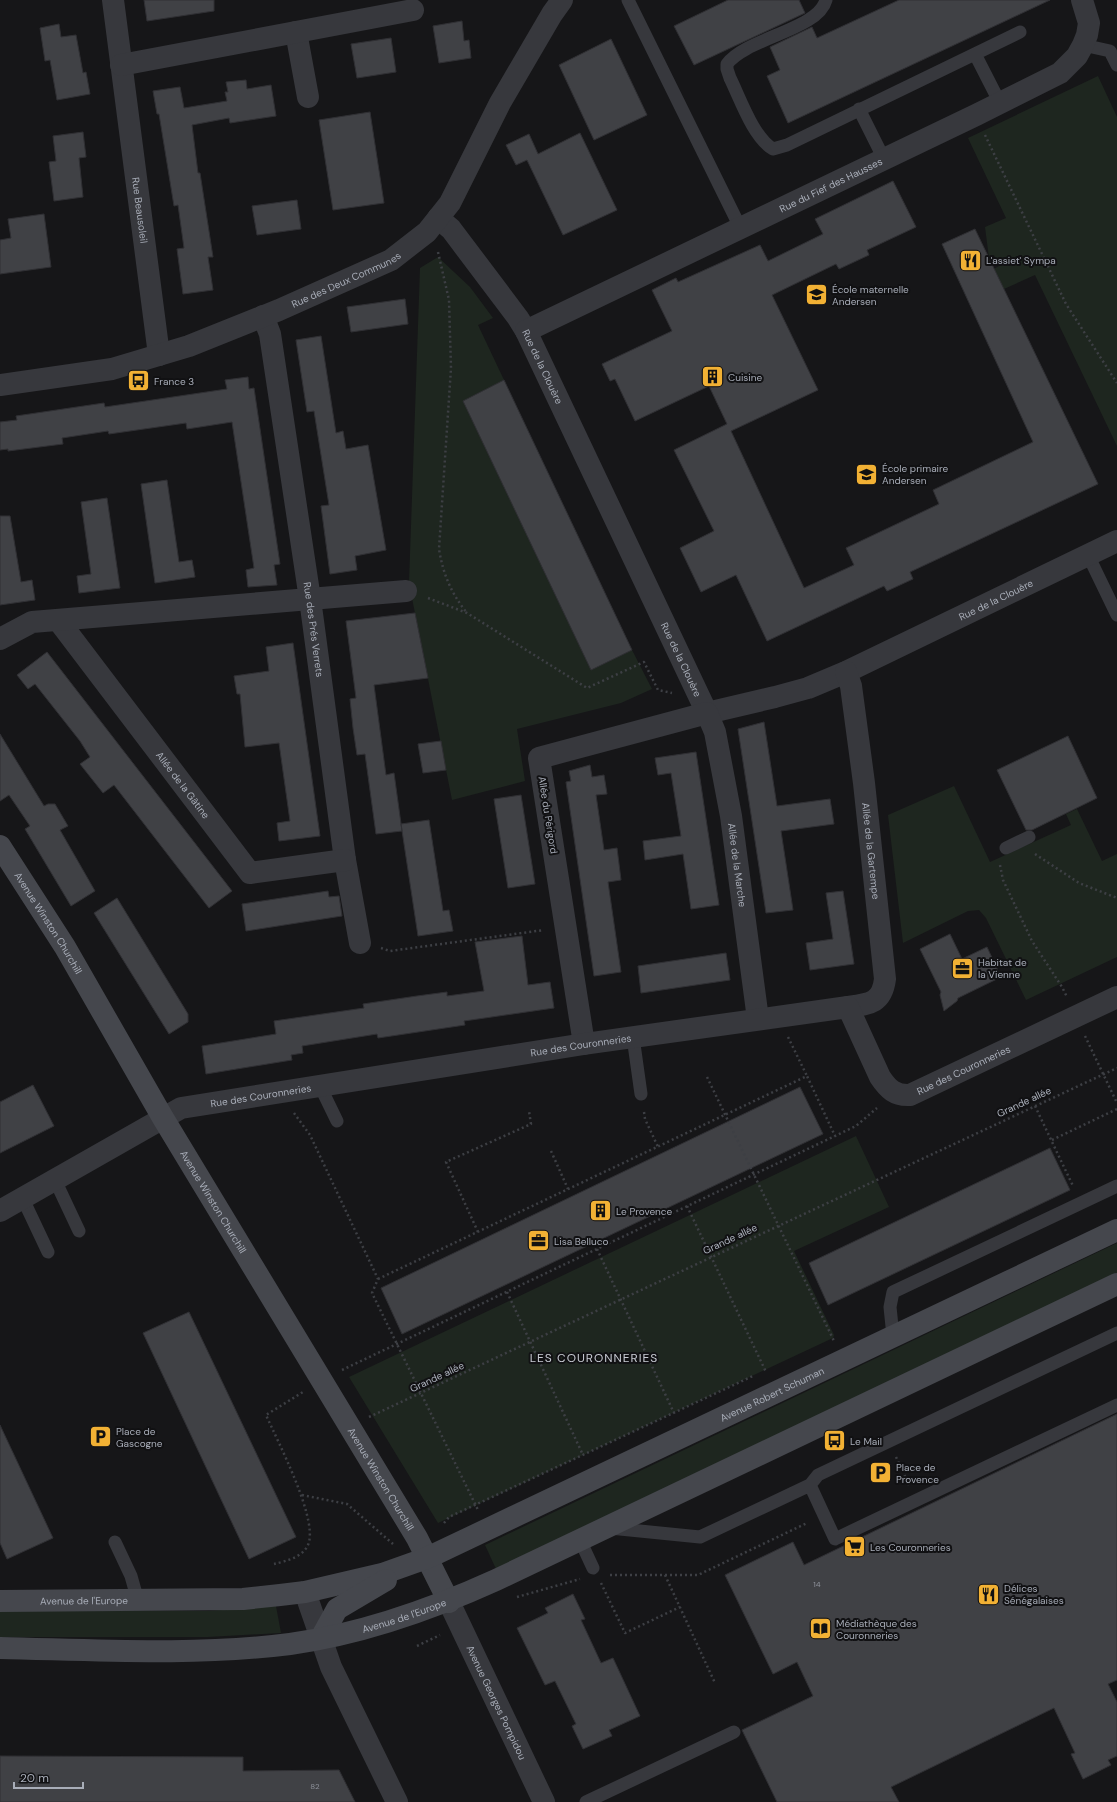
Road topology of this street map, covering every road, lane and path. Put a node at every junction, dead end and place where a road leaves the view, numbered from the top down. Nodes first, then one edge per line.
1 (113, 0) edge
2 (562, 0) edge
3 (628, 0) edge
4 (826, 0) edge
5 (1082, 0) edge
6 (413, 10) dead end
7 (296, 32) junction
8 (1020, 32) dead end
9 (1083, 45) junction
10 (1114, 49) edge
11 (975, 54) junction
12 (121, 65) junction
13 (1117, 65) edge
14 (308, 96) dead end
15 (1000, 103) junction
16 (859, 109) junction
17 (976, 115) junction
18 (884, 159) junction
19 (445, 223) junction
20 (740, 227) junction
21 (263, 316) junction
22 (526, 331) junction
23 (159, 355) junction
24 (1117, 383) edge
25 (0, 385) edge
26 (1117, 541) edge
27 (1088, 555) junction
28 (406, 591) joint
29 (310, 599) junction
30 (468, 613) junction
31 (1117, 615) edge
32 (58, 620) junction
33 (0, 640) edge
34 (846, 672) junction
35 (676, 693) dead end
36 (707, 713) junction
37 (1024, 840) joint
38 (0, 846) edge
39 (1006, 848) joint
40 (346, 860) junction
41 (1117, 898) edge
42 (566, 926) junction
43 (360, 943) joint
44 (1117, 997) edge
45 (848, 1007) junction
46 (784, 1016) junction
47 (1076, 1017) junction
48 (758, 1019) junction
49 (633, 1037) junction
50 (584, 1044) junction
51 (1117, 1068) edge
52 (1103, 1074) junction
53 (807, 1076) junction
54 (707, 1077) dead end
55 (320, 1086) junction
56 (895, 1093) junction
57 (641, 1094) dead end
58 (1117, 1103) edge
59 (1035, 1106) junction
60 (643, 1107) dead end
61 (293, 1109) dead end
62 (1117, 1110) edge
63 (530, 1111) dead end
64 (725, 1115) junction
65 (163, 1118) junction
66 (337, 1121) dead end
67 (835, 1136) junction
68 (1052, 1140) junction
69 (658, 1147) junction
70 (551, 1151) dead end
71 (754, 1175) junction
72 (55, 1180) junction
73 (1117, 1186) edge
74 (568, 1189) junction
75 (23, 1199) junction
76 (1081, 1203) junction
77 (687, 1206) junction
78 (0, 1211) edge
79 (778, 1226) junction
80 (1117, 1230) edge
81 (79, 1231) dead end
82 (478, 1232) junction
83 (597, 1249) junction
84 (48, 1252) dead end
85 (711, 1257) junction
86 (378, 1279) junction
87 (1117, 1284) edge
88 (507, 1292) junction
89 (621, 1300) junction
90 (1117, 1333) edge
91 (892, 1336) junction
92 (530, 1342) junction
93 (835, 1343) dead end
94 (396, 1345) junction
95 (767, 1375) dead end
96 (322, 1379) junction
97 (420, 1393) junction
98 (1117, 1404) edge
99 (676, 1418) dead end
100 (350, 1426) junction
101 (889, 1442) junction
102 (586, 1460) dead end
103 (810, 1485) junction
104 (302, 1495) junction
105 (916, 1500) junction
106 (478, 1511) dead end
107 (824, 1515) junction
108 (608, 1527) junction
109 (580, 1540) junction
110 (115, 1542) dead end
111 (395, 1546) dead end
112 (422, 1560) junction
113 (274, 1564) dead end
114 (595, 1571) junction
115 (665, 1575) junction
116 (305, 1592) junction
117 (514, 1598) dead end
118 (0, 1601) edge
119 (138, 1601) junction
120 (449, 1602) junction
121 (680, 1607) junction
122 (460, 1626) junction
123 (321, 1638) junction
124 (417, 1646) dead end
125 (0, 1648) edge
126 (715, 1683) dead end
127 (734, 1732) dead end
128 (397, 1802) edge
129 (544, 1802) edge
130 (586, 1802) edge

1 - 12 street, Rue Beausoleil
2 - 19 street, Rue des Deux Communes
3 - 20 lane
4 - 16 lane
5 - 9 street, Rue du Fief des Hausses
6 - 7 street
7 - 12 street
7 - 14 street
8 - 11 lane
9 - 10 lane
9 - 15 street, Rue du Fief des Hausses
10 - 13 lane
11 - 15 lane
11 - 16 lane
12 - 23 street, Rue Beausoleil
15 - 17 street, Rue du Fief des Hausses
16 - 18 lane
17 - 18 street, Rue du Fief des Hausses
17 - 24 path
18 - 20 street, Rue du Fief des Hausses
19 - 21 street, Rue des Deux Communes
19 - 22 street, Rue de la Clouère
19 - 30 path
20 - 22 street, Rue du Fief des Hausses
21 - 23 street, Rue des Deux Communes
21 - 29 street, Rue des Prés Verrets
22 - 36 street, Rue de la Clouère
23 - 25 street, Rue des Deux Communes
26 - 27 street, Rue de la Clouère
27 - 31 lane
27 - 34 street, Rue de la Clouère
28 - 29 street
28 - 30 path
29 - 32 street
29 - 40 street, Rue des Prés Verrets
30 - 35 path
32 - 33 street
32 - 40 street, Allée de la Gâtine
34 - 36 street, Rue de la Clouère
34 - 45 street, Allée de la Gartempe
36 - 42 street, Allée du Périgord
36 - 48 street, Allée de la Marche
37 - 39 lane
37 - 41 path
38 - 65 main road, Avenue Winston Churchill
39 - 47 path
40 - 43 street, Rue des Prés Verrets
42 - 43 path
42 - 50 street, Allée du Périgord
44 - 47 street, Rue des Couronneries
45 - 46 street, Rue des Couronneries
45 - 56 street
46 - 48 street, Rue des Couronneries
46 - 53 path
47 - 52 path
47 - 56 street, Rue des Couronneries
48 - 49 street, Rue des Couronneries
49 - 50 street, Rue des Couronneries
49 - 57 lane
50 - 55 street, Rue des Couronneries
51 - 52 path, Grande allée
52 - 58 path
52 - 59 path, Grande allée
53 - 64 path
53 - 67 path
54 - 64 path
55 - 65 street, Rue des Couronneries
55 - 66 lane
56 - 67 path
59 - 68 path
59 - 79 path, Grande allée
60 - 69 path
61 - 86 path
62 - 68 path
63 - 82 path
64 - 69 path
64 - 71 path
65 - 72 street, Rue des Couronneries
65 - 96 main road, Avenue Winston Churchill
67 - 71 path
68 - 76 path
69 - 74 path
70 - 74 path
71 - 77 path
71 - 79 path
72 - 75 street, Rue des Couronneries
72 - 81 lane
73 - 76 lane
74 - 82 path
75 - 78 street, Rue des Couronneries
75 - 84 lane
76 - 91 lane
77 - 83 path
77 - 85 path
79 - 85 path, Grande allée
79 - 93 path
80 - 91 main road, Avenue Robert Schuman
82 - 86 path
83 - 88 path
83 - 89 path
85 - 89 path, Grande allée
85 - 95 path
86 - 94 path
87 - 108 main road
88 - 92 path
88 - 94 path
89 - 92 path, Grande allée
89 - 99 path
90 - 101 lane
91 - 112 main road, Avenue Robert Schuman
92 - 97 path, Grande allée
92 - 102 path
94 - 96 path
94 - 97 path
96 - 100 main road, Avenue Winston Churchill
96 - 104 path
97 - 100 path, Grande allée
97 - 106 path
98 - 105 lane
100 - 112 main road, Avenue Winston Churchill
101 - 103 lane
101 - 105 path
103 - 107 lane
103 - 108 lane
104 - 111 path
104 - 113 path
105 - 107 lane
107 - 115 path
108 - 109 main road
109 - 114 lane
109 - 120 main road
110 - 119 lane
112 - 116 main road, Avenue de l'Europe
112 - 120 main road, Avenue de l'Europe
112 - 123 main road
114 - 115 path
114 - 117 path
114 - 121 path
115 - 121 path
116 - 119 main road, Avenue de l'Europe
116 - 123 street
118 - 119 main road, Avenue de l'Europe
120 - 122 street, Avenue Georges Pompidou
120 - 123 main road, Avenue de l'Europe
121 - 126 path
122 - 124 path
122 - 129 street, Avenue Georges Pompidou
123 - 125 main road, Avenue de l'Europe
123 - 128 street
127 - 130 lane

